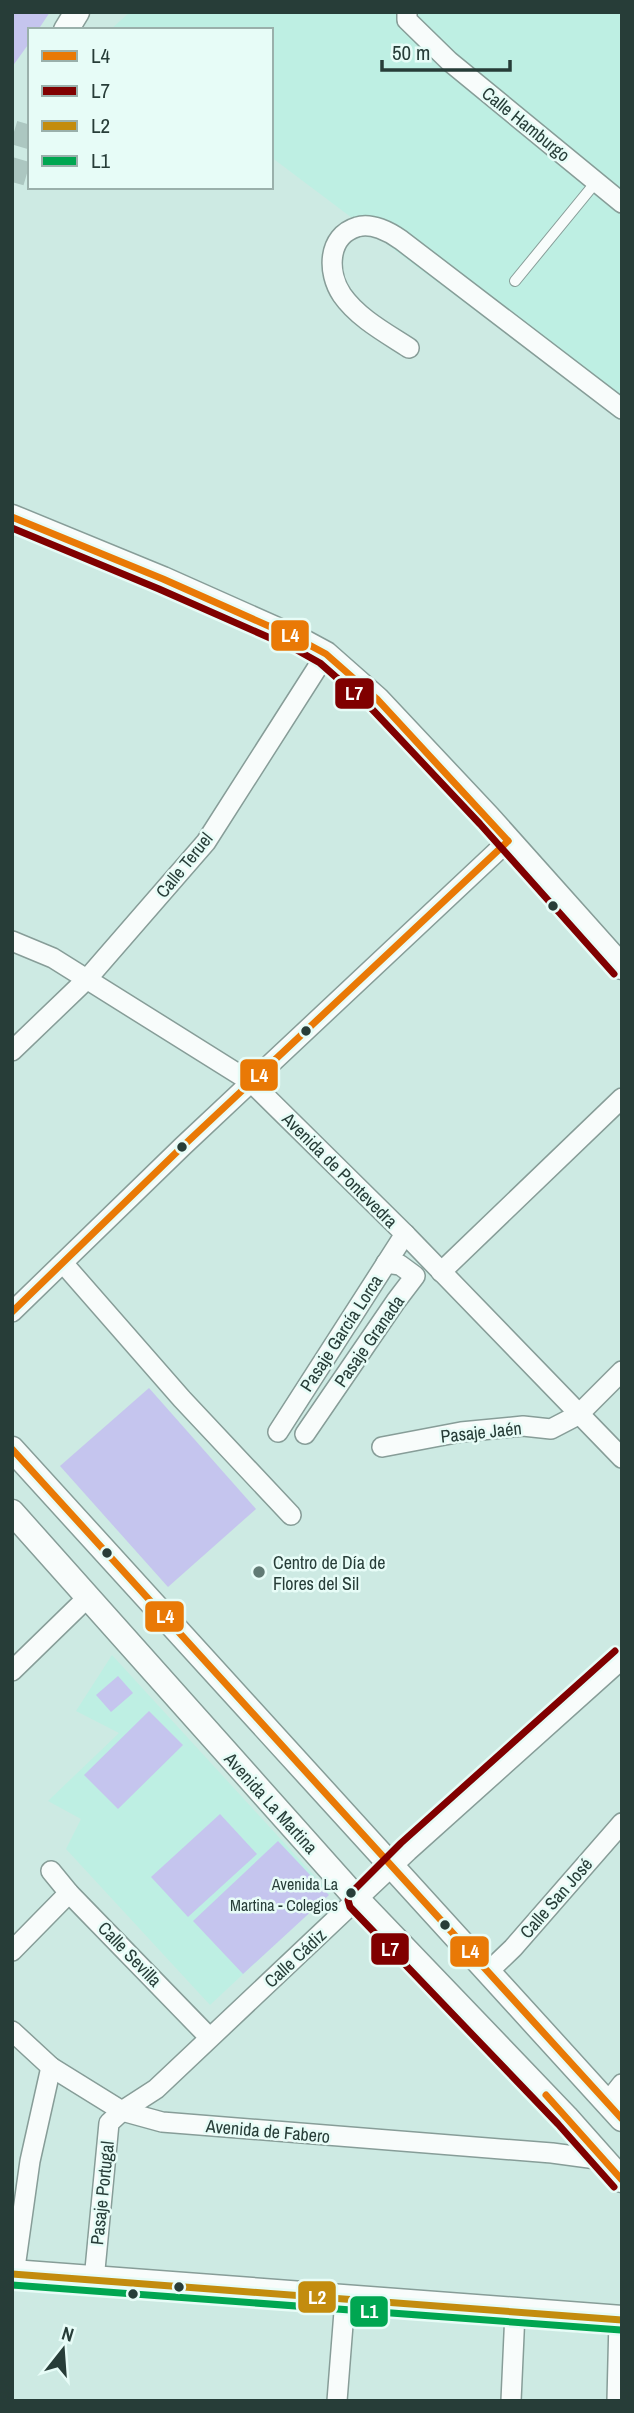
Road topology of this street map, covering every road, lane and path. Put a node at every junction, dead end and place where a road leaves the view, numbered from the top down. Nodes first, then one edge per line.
1 (77, 12) edge
2 (407, 12) edge
3 (67, 28) edge
4 (596, 182) junction
5 (622, 203) edge
6 (515, 281) dead end
7 (409, 348) dead end
8 (622, 410) edge
9 (12, 517) edge
10 (326, 654) junction
11 (508, 841) junction
12 (12, 941) edge
13 (622, 967) edge
14 (87, 979) junction
15 (12, 1051) edge
16 (251, 1082) junction
17 (622, 1098) edge
18 (405, 1234) junction
19 (63, 1263) junction
20 (386, 1263) junction
21 (441, 1272) junction
22 (12, 1312) edge
23 (622, 1371) edge
24 (578, 1415) junction
25 (278, 1432) dead end
26 (304, 1434) dead end
27 (382, 1447) dead end
28 (12, 1449) edge
29 (622, 1458) edge
30 (12, 1512) edge
31 (291, 1515) dead end
32 (88, 1598) junction
33 (622, 1660) edge
34 (12, 1671) edge
35 (622, 1823) edge
36 (392, 1866) junction
37 (51, 1871) dead end
38 (69, 1893) junction
39 (358, 1900) junction
40 (12, 1951) edge
41 (489, 1972) junction
42 (12, 2031) edge
43 (209, 2037) junction
44 (51, 2067) junction
45 (617, 2102) edge
46 (122, 2112) junction
47 (566, 2117) junction
48 (552, 2153) junction
49 (604, 2160) junction
50 (622, 2180) edge
51 (13, 2275) edge
52 (94, 2280) junction
53 (345, 2299) junction
54 (515, 2312) junction
55 (620, 2320) edge
56 (337, 2401) edge
57 (511, 2401) edge
58 (617, 2401) edge

1 - 3 street
2 - 4 street, Calle Hamburgo
4 - 5 street, Calle Hamburgo
4 - 6 lane
7 - 8 street
9 - 10 street
10 - 11 street
10 - 14 street, Calle Teruel
11 - 13 street
11 - 16 street
12 - 14 street, Avenida de Pontevedra
14 - 15 street, Calle Teruel
14 - 16 street, Avenida de Pontevedra
16 - 18 street, Avenida de Pontevedra
16 - 19 street
17 - 21 street
18 - 20 street, Pasaje García Lorca
18 - 21 street, Avenida de Pontevedra
19 - 22 street
19 - 31 street
20 - 25 street, Pasaje García Lorca
20 - 26 street, Pasaje Granada
21 - 24 street, Avenida de Pontevedra
23 - 24 street
24 - 27 street, Pasaje Jaén
24 - 29 street, Avenida de Pontevedra
28 - 36 street
30 - 32 street, Avenida La Martina
32 - 34 street
32 - 39 street, Avenida La Martina
33 - 36 street, Calle Cádiz
35 - 41 street, Calle San José
36 - 39 street, Calle Cádiz
36 - 41 street
37 - 38 street, Calle Sevilla
38 - 40 street
38 - 43 street, Calle Sevilla
39 - 43 street, Calle Cádiz
39 - 47 street, Avenida La Martina
41 - 45 street
42 - 44 street, Avenida de Fabero
43 - 46 street, Calle Cádiz
44 - 46 street, Avenida de Fabero
44 - 51 street
46 - 48 street, Avenida de Fabero
46 - 52 street, Pasaje Portugal
47 - 48 street
47 - 49 street, Avenida La Martina
48 - 49 street, Avenida de Fabero
49 - 50 street, Avenida La Martina
51 - 52 main road
52 - 53 main road
53 - 54 main road
53 - 56 street
54 - 55 main road
54 - 57 street
55 - 58 street

